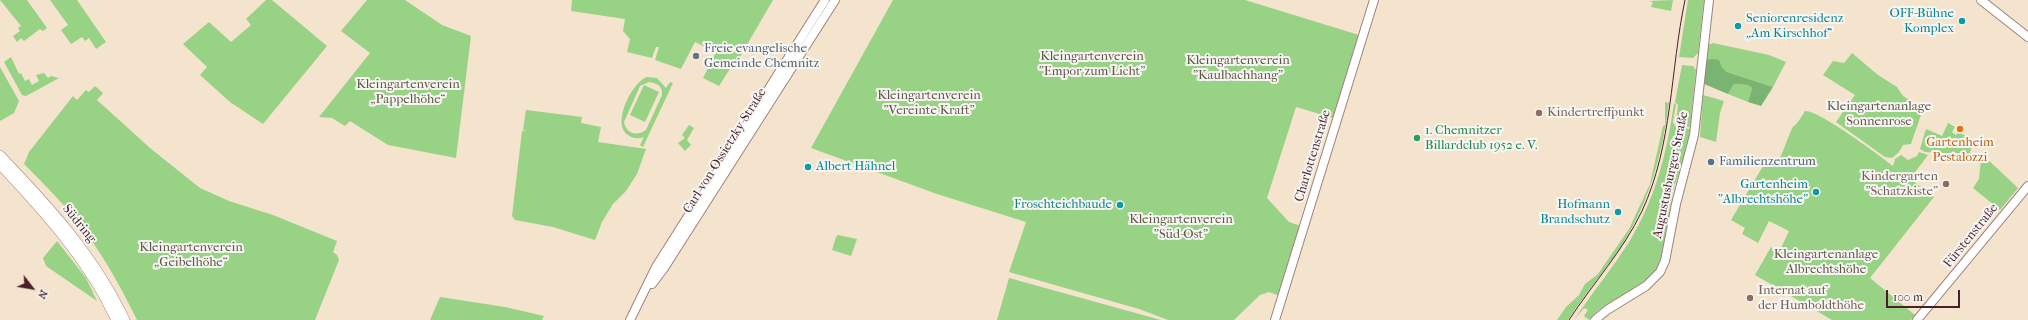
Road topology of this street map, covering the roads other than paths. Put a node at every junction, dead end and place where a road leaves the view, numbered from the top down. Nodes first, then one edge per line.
1 (825, 0) edge
2 (835, 0) edge
3 (1374, 0) edge
4 (1709, 0) edge
5 (1981, 0) edge
6 (2028, 37) edge
7 (0, 155) edge
8 (0, 165) edge
9 (2028, 186) edge
10 (645, 292) junction
11 (116, 320) edge
12 (125, 320) edge
13 (630, 320) edge
14 (1275, 320) edge
15 (1595, 320) edge
16 (1917, 320) edge

1 - 10 street, Carl-von-Ossietzky-Straße
2 - 10 street, Carl-von-Ossietzky-Straße
3 - 14 street, Charlottenstraße
4 - 15 street, Augustusburger Straße
5 - 6 street
7 - 12 main road, Südring
8 - 11 main road, Südring
9 - 16 street, Fürstenstraße
10 - 13 street, Carl-von-Ossietzky-Straße

